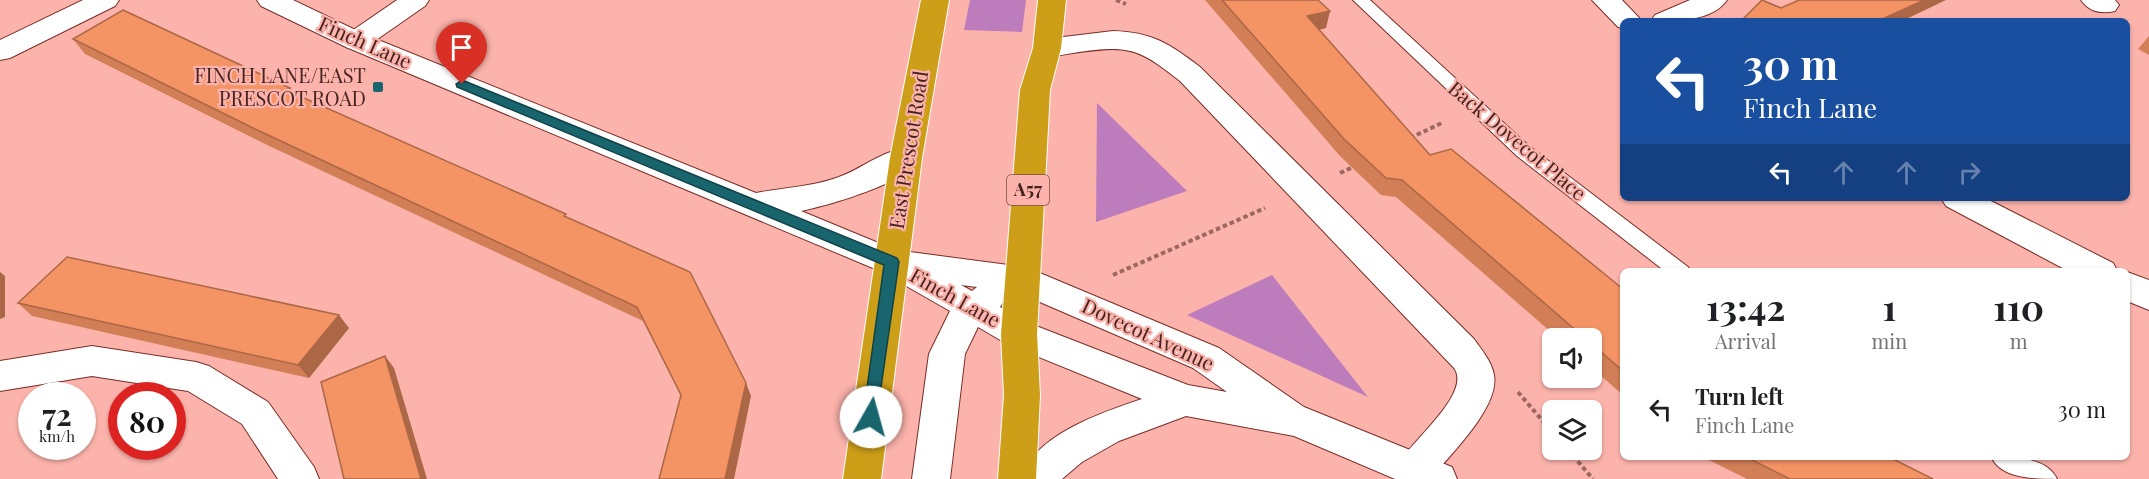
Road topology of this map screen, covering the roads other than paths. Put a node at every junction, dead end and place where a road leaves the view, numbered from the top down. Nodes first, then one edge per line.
1 (105, 0) edge
2 (271, 0) edge
3 (416, 0) edge
4 (935, 0) edge
5 (1052, 0) edge
6 (1361, 0) edge
7 (1606, 0) edge
8 (1713, 0) edge
9 (1625, 18) edge
10 (1672, 18) edge
11 (356, 41) junction
12 (1047, 48) junction
13 (0, 51) edge
14 (906, 158) junction
15 (1963, 201) edge
16 (751, 204) junction
17 (892, 262) junction
18 (1677, 268) edge
19 (2093, 268) edge
20 (1023, 280) junction
21 (2130, 286) edge
22 (2149, 296) edge
23 (974, 308) junction
24 (1019, 334) junction
25 (0, 376) edge
26 (1186, 400) junction
27 (1298, 421) junction
28 (2007, 460) edge
29 (1426, 474) edge
30 (300, 479) edge
31 (862, 479) edge
32 (931, 479) edge
33 (1017, 479) edge
34 (1037, 479) edge
35 (2046, 479) edge

1 - 13 street
2 - 11 street, Finch Lane
3 - 11 street
4 - 14 highway, East Prescot Road
5 - 12 highway, A57
6 - 18 lane, Back Dovecot Place
7 - 9 street
8 - 10 street
11 - 16 street, Finch Lane
12 - 20 highway, A57
12 - 29 street
14 - 16 street
14 - 17 highway, East Prescot Road
15 - 19 street
16 - 17 street, Finch Lane
17 - 20 street, Finch Lane
17 - 23 street, Finch Lane
17 - 31 highway, East Prescot Road
20 - 23 street
20 - 24 highway, A57
20 - 27 street, Dovecot Avenue
21 - 22 street
23 - 24 street, Finch Lane
23 - 32 street
24 - 26 street, Dovecot Avenue
24 - 33 highway, A57
25 - 30 street
26 - 27 street, Dovecot Avenue
26 - 34 street
27 - 29 street, Dovecot Avenue
28 - 35 lane

